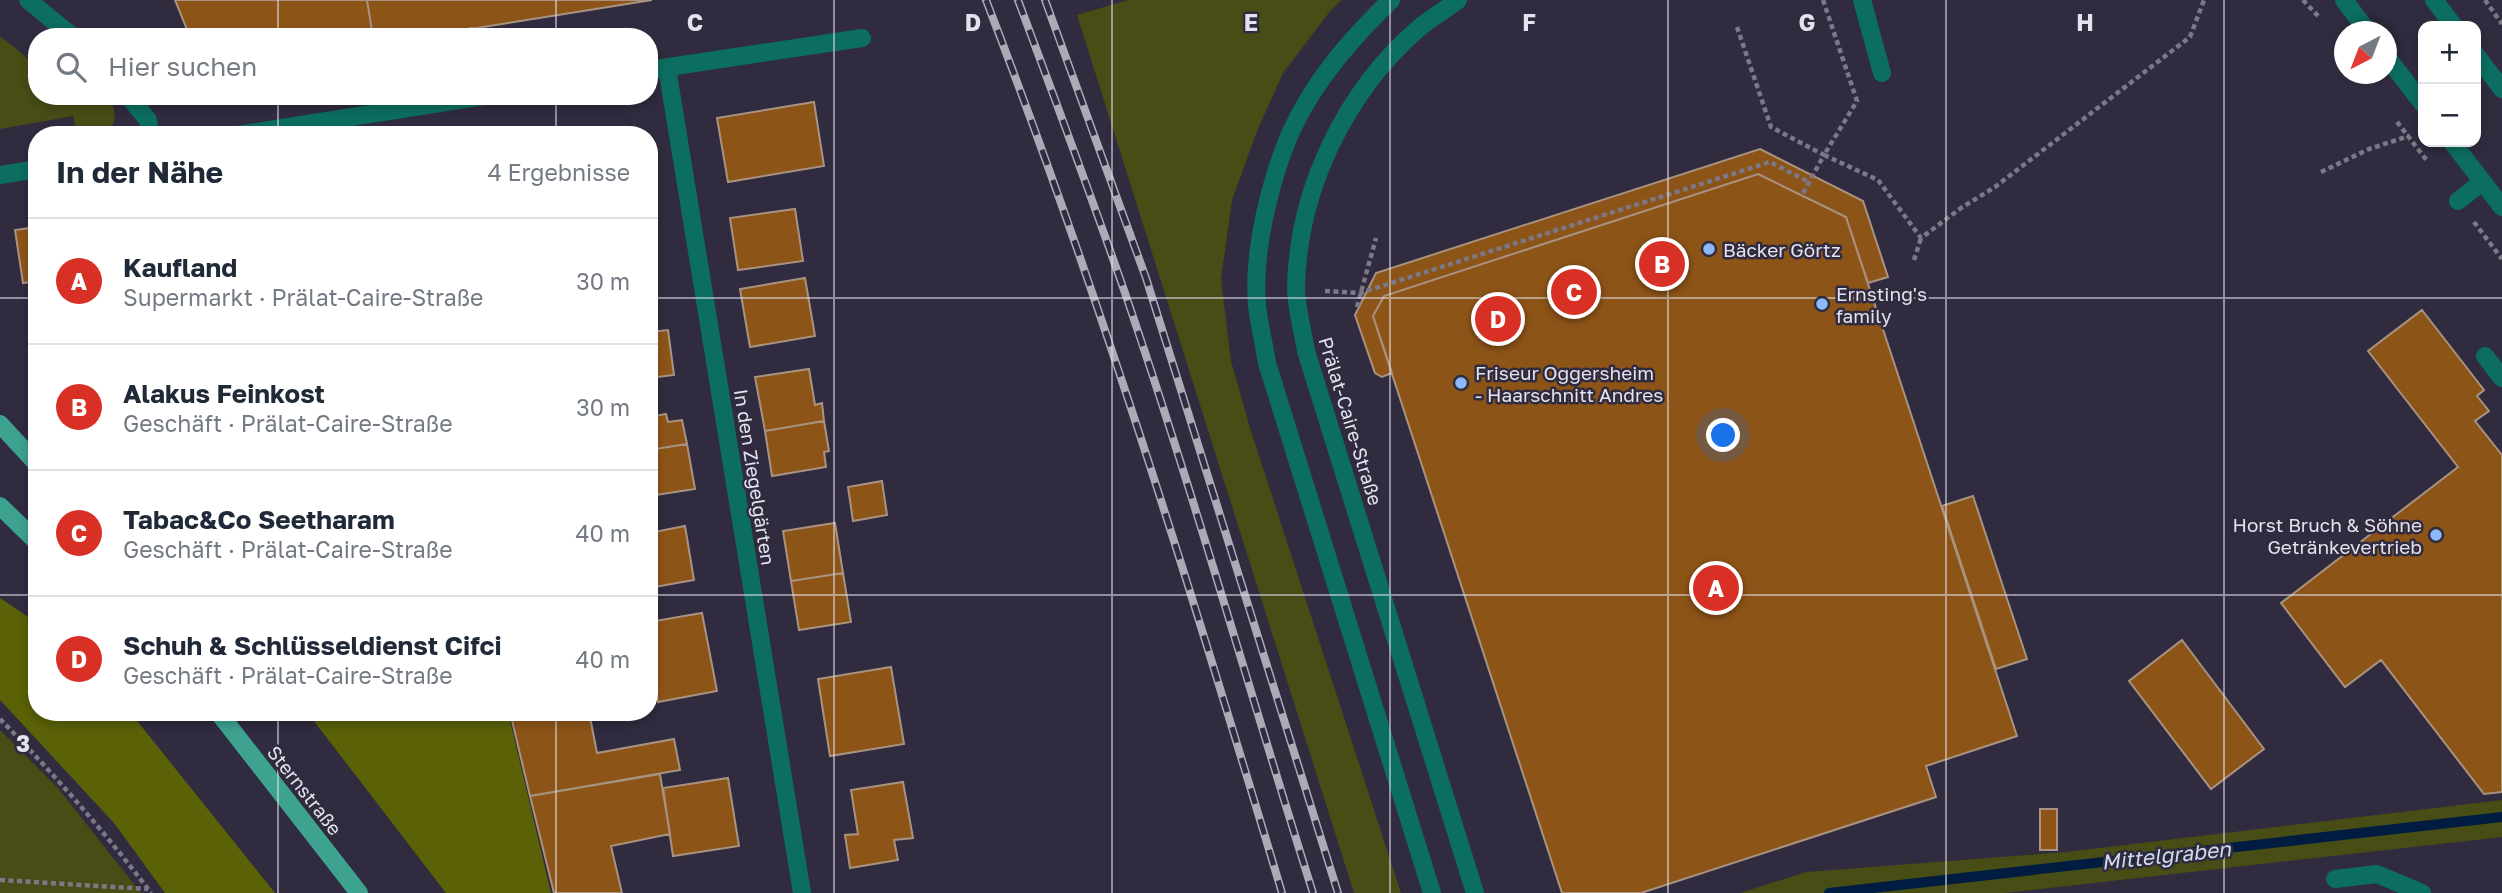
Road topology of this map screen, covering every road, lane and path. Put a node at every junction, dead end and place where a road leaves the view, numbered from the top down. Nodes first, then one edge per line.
1 (28, 0) edge
2 (1391, 0) edge
3 (1458, 0) edge
4 (1824, 0) edge
5 (1862, 0) edge
6 (2204, 0) edge
7 (2344, 0) edge
8 (2434, 0) edge
9 (2485, 0) edge
10 (2360, 21) edge
11 (2450, 21) edge
12 (2502, 24) edge
13 (1737, 27) dead end
14 (62, 28) edge
15 (862, 38) dead end
16 (2481, 62) edge
17 (658, 69) edge
18 (2397, 70) edge
19 (1882, 73) dead end
20 (2502, 89) edge
21 (2418, 98) edge
22 (136, 105) edge
23 (427, 105) edge
24 (149, 126) edge
25 (295, 126) edge
26 (2409, 136) dead end
27 (2456, 147) edge
28 (1824, 155) junction
29 (28, 170) edge
30 (2321, 172) dead end
31 (0, 175) edge
32 (1809, 182) junction
33 (2482, 182) junction
34 (1802, 195) dead end
35 (2458, 201) dead end
36 (2502, 207) edge
37 (1376, 238) dead end
38 (1921, 238) junction
39 (1914, 260) dead end
40 (1296, 289) junction
41 (1360, 293) junction
42 (1357, 307) dead end
43 (2485, 356) dead end
44 (2502, 378) edge
45 (0, 424) edge
46 (28, 454) edge
47 (0, 506) edge
48 (28, 533) edge
49 (0, 719) edge
50 (225, 721) edge
51 (2335, 879) dead end
52 (0, 880) edge
53 (149, 891) edge
54 (359, 893) edge
55 (802, 893) edge
56 (1432, 893) edge
57 (1475, 893) edge
58 (2422, 893) edge

1 - 14 street
2 - 56 street
3 - 40 street, Prälat-Caire-Straße
4 - 28 path
5 - 19 street
6 - 38 path
7 - 10 street
8 - 11 street
9 - 12 path
13 - 28 path
15 - 17 street, In den Ziegelgärten
16 - 20 street
17 - 55 street, In den Ziegelgärten
18 - 21 street
22 - 24 street
23 - 25 street
26 - 30 path
27 - 33 street
28 - 32 path
28 - 38 path
29 - 31 street
32 - 34 path
32 - 41 path
33 - 35 street
33 - 36 street
37 - 41 path
38 - 39 path
40 - 41 path
40 - 57 street, Prälat-Caire-Straße
41 - 42 path
43 - 44 street
45 - 46 main road
47 - 48 main road
49 - 53 path
50 - 54 main road, Sternstraße
51 - 58 street
52 - 53 path

